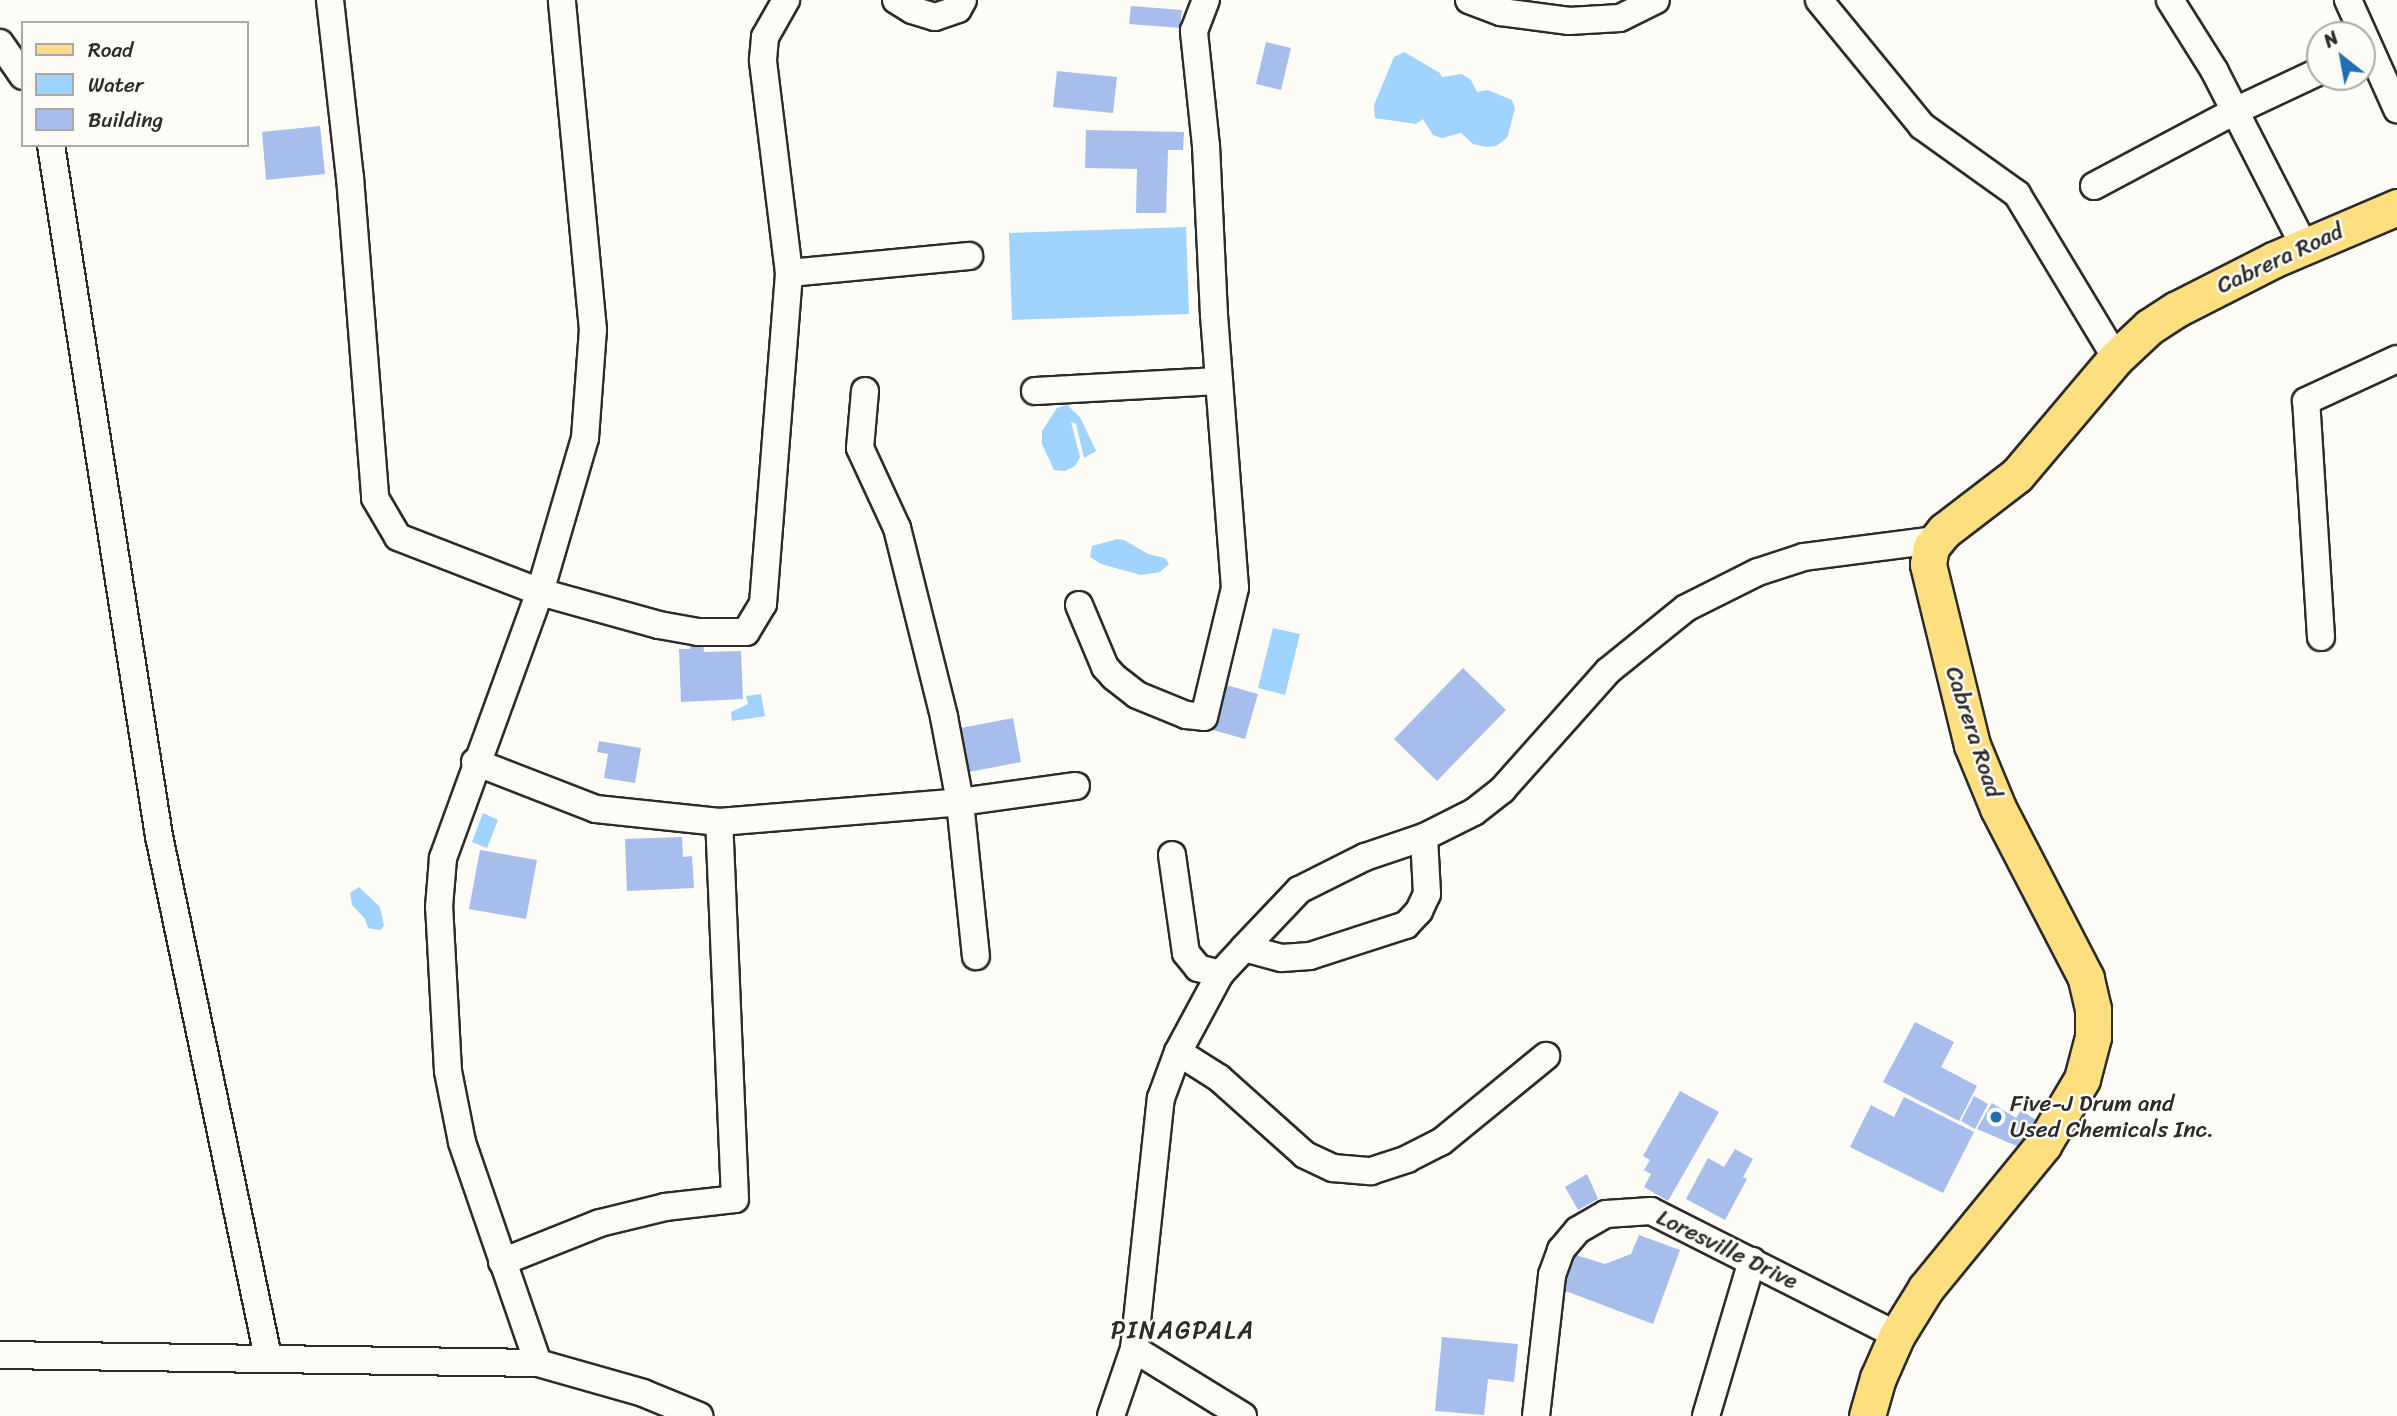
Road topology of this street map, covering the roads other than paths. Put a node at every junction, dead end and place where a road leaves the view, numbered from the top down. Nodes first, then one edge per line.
1 (330, 0) edge
2 (562, 0) edge
3 (786, 0) edge
4 (895, 0) edge
5 (963, 0) edge
6 (1206, 0) edge
7 (1469, 0) edge
8 (1656, 0) edge
9 (1819, 0) edge
10 (2171, 0) edge
11 (2348, 0) edge
12 (2356, 21) edge
13 (0, 43) edge
14 (2376, 68) edge
15 (21, 73) edge
16 (2306, 78) edge
17 (2397, 109) edge
18 (2235, 111) junction
19 (51, 147) edge
20 (2094, 186) dead end
21 (2397, 207) edge
22 (2304, 246) junction
23 (969, 256) dead end
24 (789, 273) junction
25 (2116, 358) junction
26 (2397, 359) edge
27 (1219, 381) junction
28 (865, 391) dead end
29 (1035, 391) dead end
30 (1935, 540) junction
31 (540, 592) junction
32 (1079, 605) dead end
33 (2321, 637) dead end
34 (475, 762) junction
35 (1076, 786) dead end
36 (960, 802) junction
37 (719, 822) junction
38 (1424, 837) junction
39 (1172, 855) dead end
40 (1244, 948) junction
41 (976, 956) dead end
42 (1220, 974) junction
43 (1178, 1052) junction
44 (1546, 1056) dead end
45 (1752, 1261) junction
46 (502, 1262) junction
47 (1897, 1335) junction
48 (1134, 1349) junction
49 (0, 1355) edge
50 (268, 1357) junction
51 (538, 1363) junction
52 (699, 1416) edge
53 (1111, 1416) edge
54 (1243, 1416) edge
55 (1536, 1416) edge
56 (1706, 1416) edge
57 (1867, 1416) edge

1 - 31 street
2 - 31 street
3 - 24 street
4 - 5 street
6 - 27 street
7 - 8 street
9 - 25 street
10 - 18 street
11 - 12 street
13 - 15 street
14 - 17 street
16 - 18 street
18 - 20 street
18 - 22 street
19 - 50 street
21 - 22 main road, Cabrera Road
22 - 25 main road, Cabrera Road
23 - 24 street
24 - 31 street
25 - 30 main road, Cabrera Road
26 - 33 street
27 - 29 street
27 - 32 street
28 - 36 street
30 - 38 street
30 - 47 main road, Cabrera Road
31 - 34 street
34 - 37 street
34 - 46 street
35 - 36 street
36 - 37 street
36 - 41 street
37 - 46 street
38 - 40 street
38 - 40 street
39 - 42 street
40 - 42 street
42 - 43 street
43 - 44 street
43 - 48 street
45 - 47 street, Loresville Drive
45 - 55 street, Loresville Drive
45 - 56 street
46 - 51 street
47 - 57 main road, Cabrera Road
48 - 53 street
48 - 54 street
49 - 50 street
50 - 51 street
51 - 52 street

